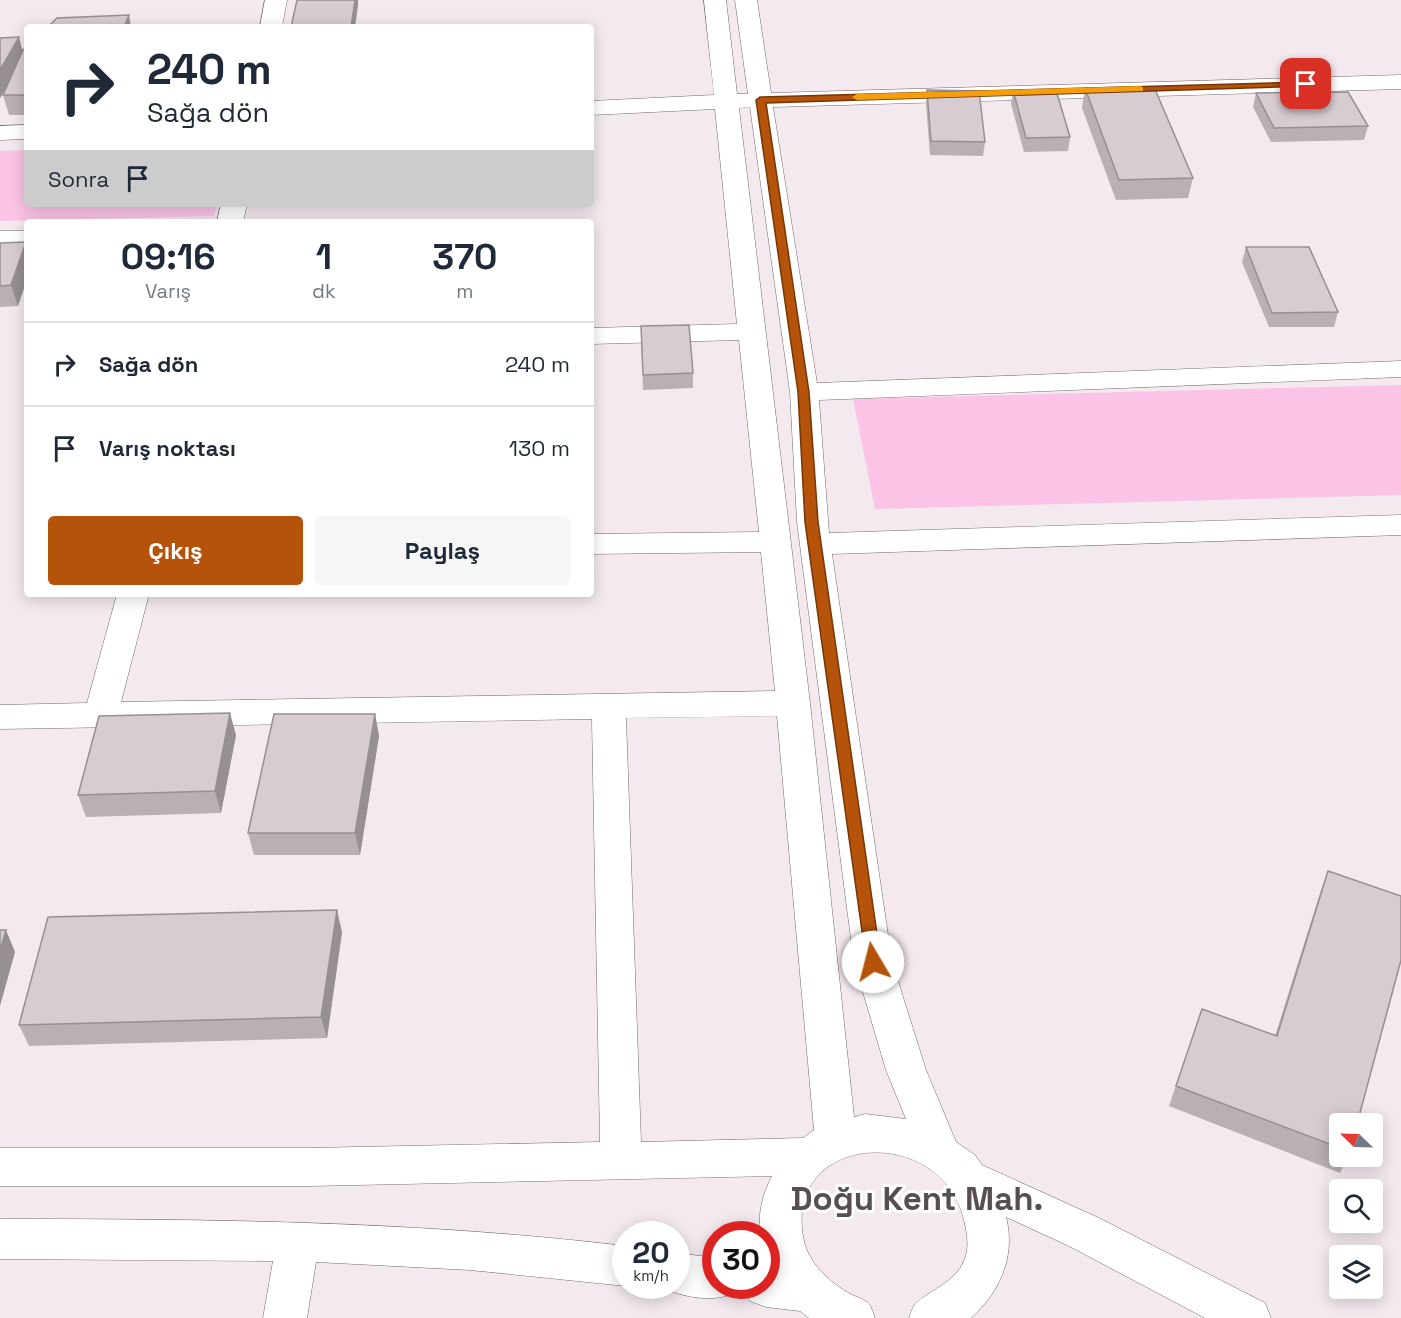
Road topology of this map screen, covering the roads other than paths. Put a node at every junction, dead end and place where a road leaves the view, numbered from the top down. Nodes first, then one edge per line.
1 (276, 0) edge
2 (715, 0) edge
3 (746, 0) edge
4 (272, 24) edge
5 (1401, 82) edge
6 (760, 100) junction
7 (726, 102) junction
8 (594, 108) edge
9 (24, 132) edge
10 (0, 133) edge
11 (0, 239) edge
12 (24, 239) edge
13 (752, 332) junction
14 (594, 336) edge
15 (1401, 369) edge
16 (804, 392) junction
17 (1401, 525) edge
18 (775, 542) junction
19 (594, 544) edge
20 (815, 544) junction
21 (133, 597) edge
22 (793, 703) junction
23 (609, 705) junction
24 (101, 714) junction
25 (0, 717) edge
26 (823, 1149) junction
27 (939, 1150) junction
28 (621, 1161) junction
29 (0, 1167) edge
30 (971, 1180) junction
31 (0, 1239) edge
32 (298, 1240) junction
33 (612, 1264) edge
34 (780, 1288) edge
35 (808, 1291) junction
36 (949, 1315) edge
37 (285, 1318) edge
38 (853, 1318) edge
39 (1249, 1318) edge

1 - 4 street
2 - 7 street
3 - 6 street
5 - 6 street
6 - 7 street
6 - 16 street
7 - 8 street
7 - 13 street
9 - 10 street
11 - 12 street
13 - 14 street
13 - 18 street
15 - 16 street
16 - 20 street
17 - 20 street
18 - 19 street
18 - 22 street
20 - 27 street
21 - 24 street
22 - 23 street
22 - 26 street
23 - 24 street
23 - 28 street
24 - 25 street
26 - 27 street
26 - 28 street
26 - 35 street
27 - 30 street
28 - 29 street
30 - 36 street
30 - 39 street
31 - 32 street
32 - 33 street
32 - 37 street
34 - 35 street
35 - 38 street

